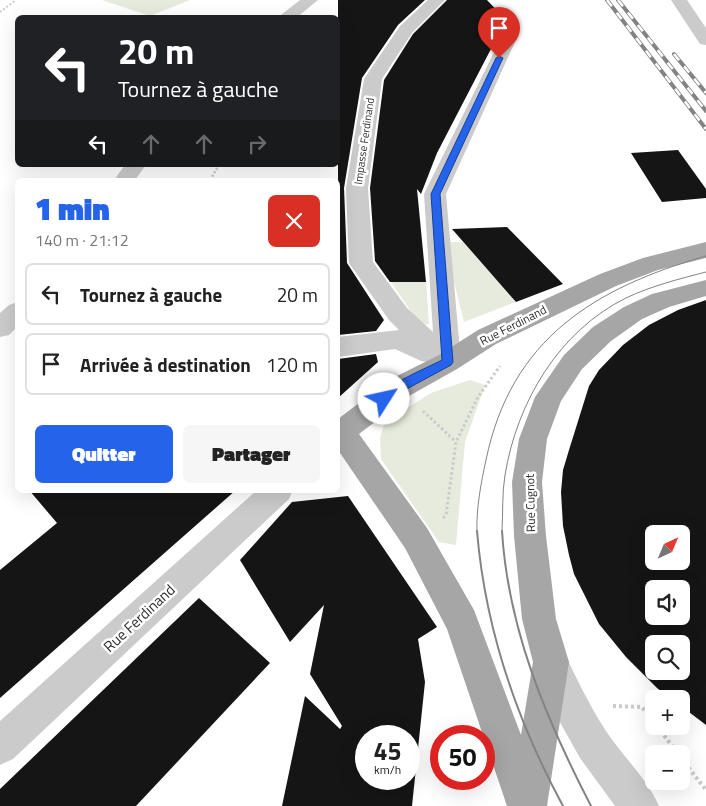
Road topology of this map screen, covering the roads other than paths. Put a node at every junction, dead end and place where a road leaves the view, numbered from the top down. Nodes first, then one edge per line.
1 (310, 0) edge
2 (437, 0) edge
3 (679, 0) edge
4 (289, 15) edge
5 (706, 40) edge
6 (507, 42) dead end
7 (134, 167) edge
8 (126, 178) edge
9 (706, 250) edge
10 (706, 288) edge
11 (15, 314) edge
12 (0, 328) edge
13 (340, 347) edge
14 (448, 362) junction
15 (340, 433) edge
16 (340, 435) edge
17 (275, 493) edge
18 (551, 662) junction
19 (0, 746) edge
20 (527, 806) edge
21 (639, 806) edge

1 - 4 street
2 - 14 street, Impasse Ferdinand
3 - 5 street
6 - 14 street
7 - 8 street
9 - 14 main road, Rue Ferdinand
10 - 18 main road, Rue Cugnot
11 - 12 street
13 - 14 street
14 - 15 main road, Rue Ferdinand
16 - 20 main road
17 - 19 street, Rue Ferdinand
18 - 20 main road, Rue Cugnot
18 - 21 street

